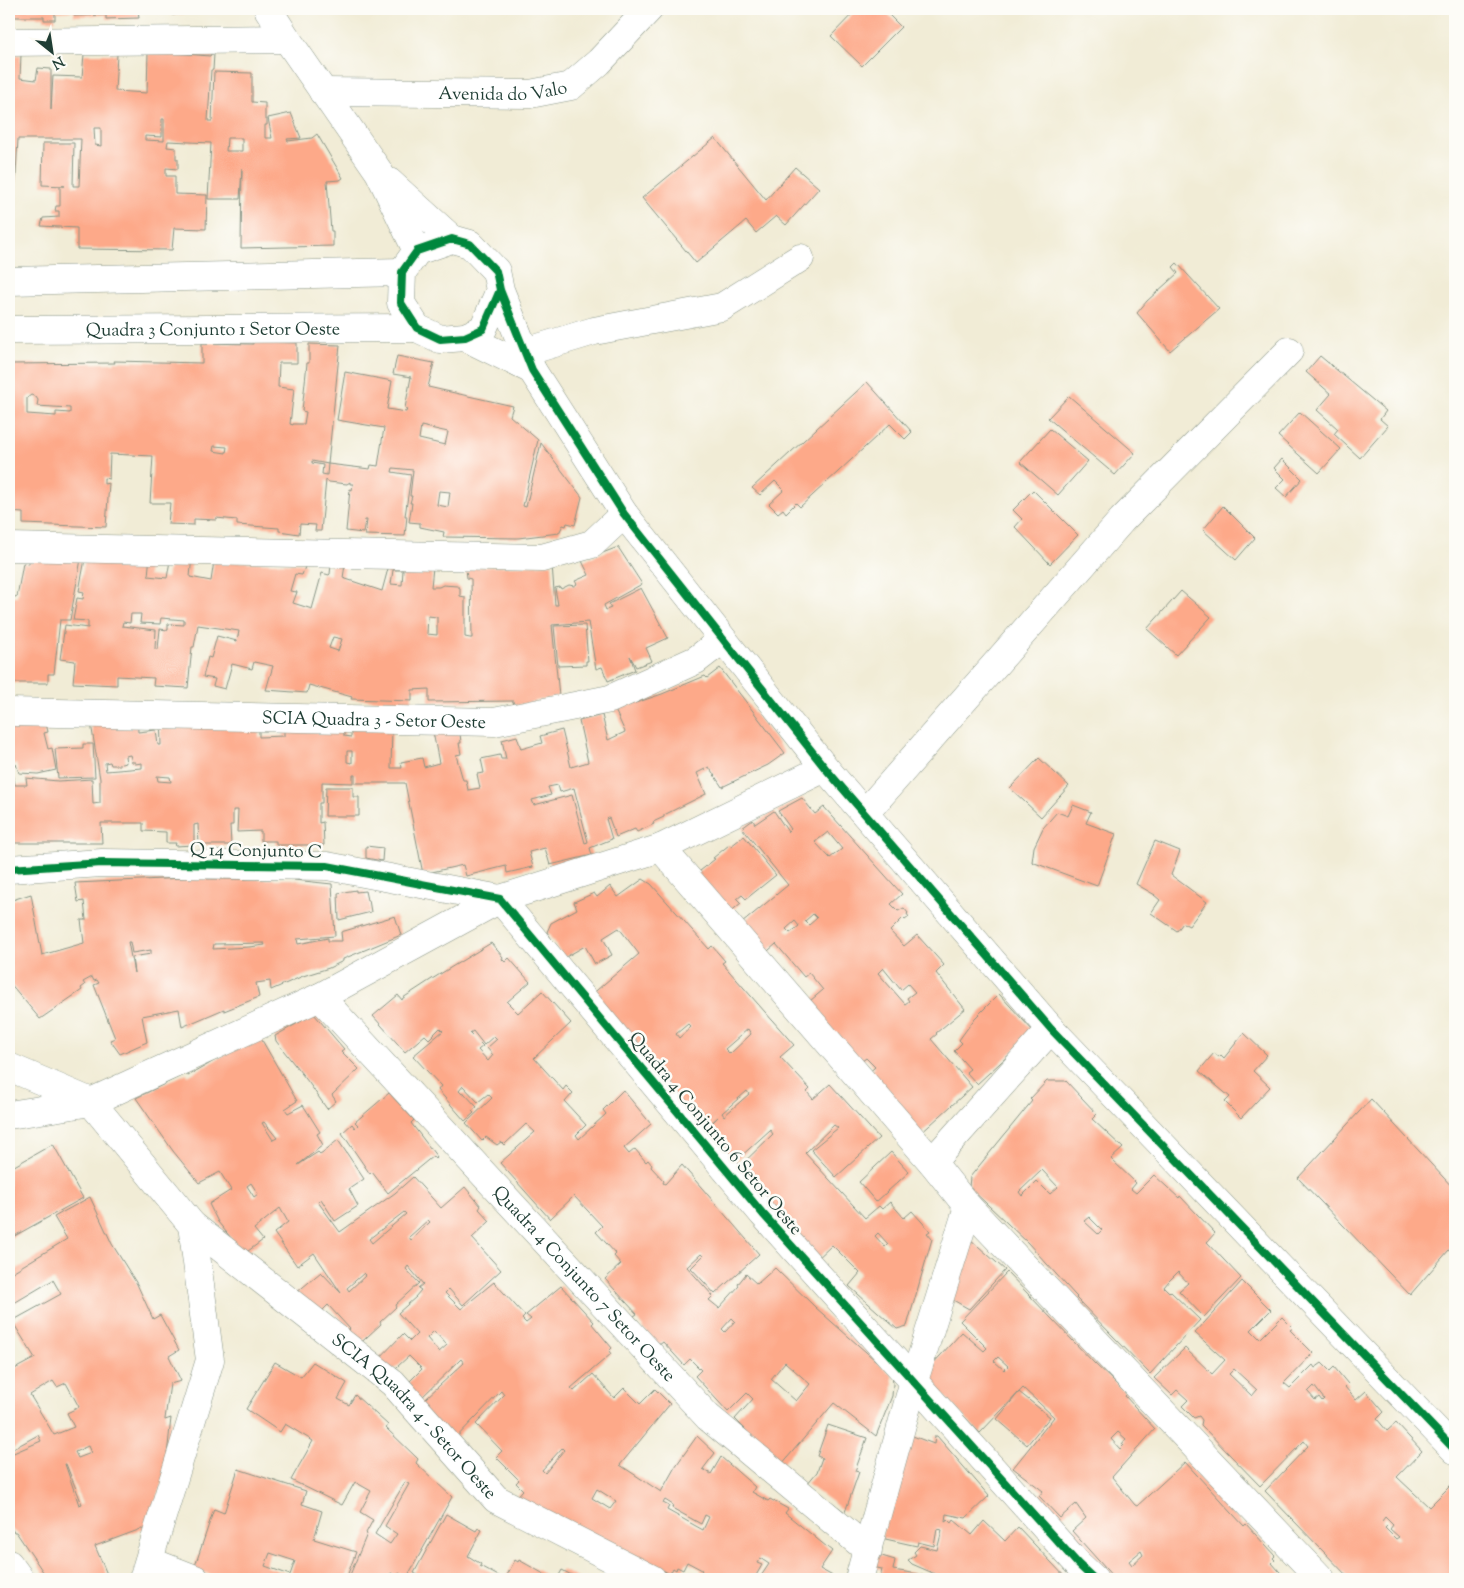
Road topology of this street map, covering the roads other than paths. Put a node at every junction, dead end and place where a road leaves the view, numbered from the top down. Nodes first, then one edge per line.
1 (268, 9) edge
2 (649, 9) edge
3 (287, 39) junction
4 (9, 42) edge
5 (323, 92) junction
6 (379, 172) junction
7 (452, 239) junction
8 (800, 258) dead end
9 (409, 262) junction
10 (9, 281) edge
11 (500, 290) junction
12 (417, 328) junction
13 (9, 330) edge
14 (465, 337) junction
15 (1289, 351) dead end
16 (528, 361) junction
17 (624, 514) junction
18 (9, 547) edge
19 (722, 640) junction
20 (9, 712) edge
21 (825, 768) junction
22 (864, 813) junction
23 (661, 848) junction
24 (9, 869) edge
25 (500, 898) junction
26 (320, 998) junction
27 (1051, 1029) junction
28 (9, 1067) edge
29 (91, 1102) junction
30 (9, 1115) edge
31 (932, 1162) junction
32 (968, 1208) junction
33 (192, 1225) junction
34 (914, 1381) junction
35 (1455, 1450) edge
36 (868, 1550) junction
37 (9, 1564) edge
38 (146, 1570) edge
39 (20, 1579) edge
40 (195, 1579) edge
41 (652, 1579) edge
42 (859, 1579) edge
43 (1094, 1579) edge
44 (1321, 1579) edge

1 - 3 street
2 - 5 street, Avenida do Valo
3 - 4 street
3 - 5 street
5 - 6 street
6 - 7 street
6 - 9 street
7 - 9 street
7 - 11 street
8 - 16 street
9 - 10 street
9 - 12 street
11 - 14 street
11 - 16 street
12 - 13 street, Quadra 3 Conjunto 1 Setor Oeste
12 - 14 street
14 - 16 street
15 - 22 street
16 - 17 street
17 - 18 street
17 - 19 street
19 - 20 street, SCIA Quadra 3 - Setor Oeste
19 - 21 street
21 - 22 street
21 - 23 street
22 - 27 street
23 - 25 street
23 - 31 street
24 - 25 street, Q 14 Conjunto C
25 - 26 street
25 - 34 street, Quadra 4 Conjunto 6 Setor Oeste
26 - 29 street
26 - 36 street, Quadra 4 Conjunto 7 Setor Oeste
27 - 31 street
27 - 35 street
28 - 29 street
29 - 30 street
29 - 33 street, SCIA Quadra 4 - Setor Oeste
31 - 32 street
32 - 34 street
32 - 44 street
33 - 38 street
33 - 41 street, SCIA Quadra 4 - Setor Oeste
34 - 36 street
34 - 43 street, Quadra 4 Conjunto 6 Setor Oeste
36 - 42 street
37 - 39 street
38 - 40 street

